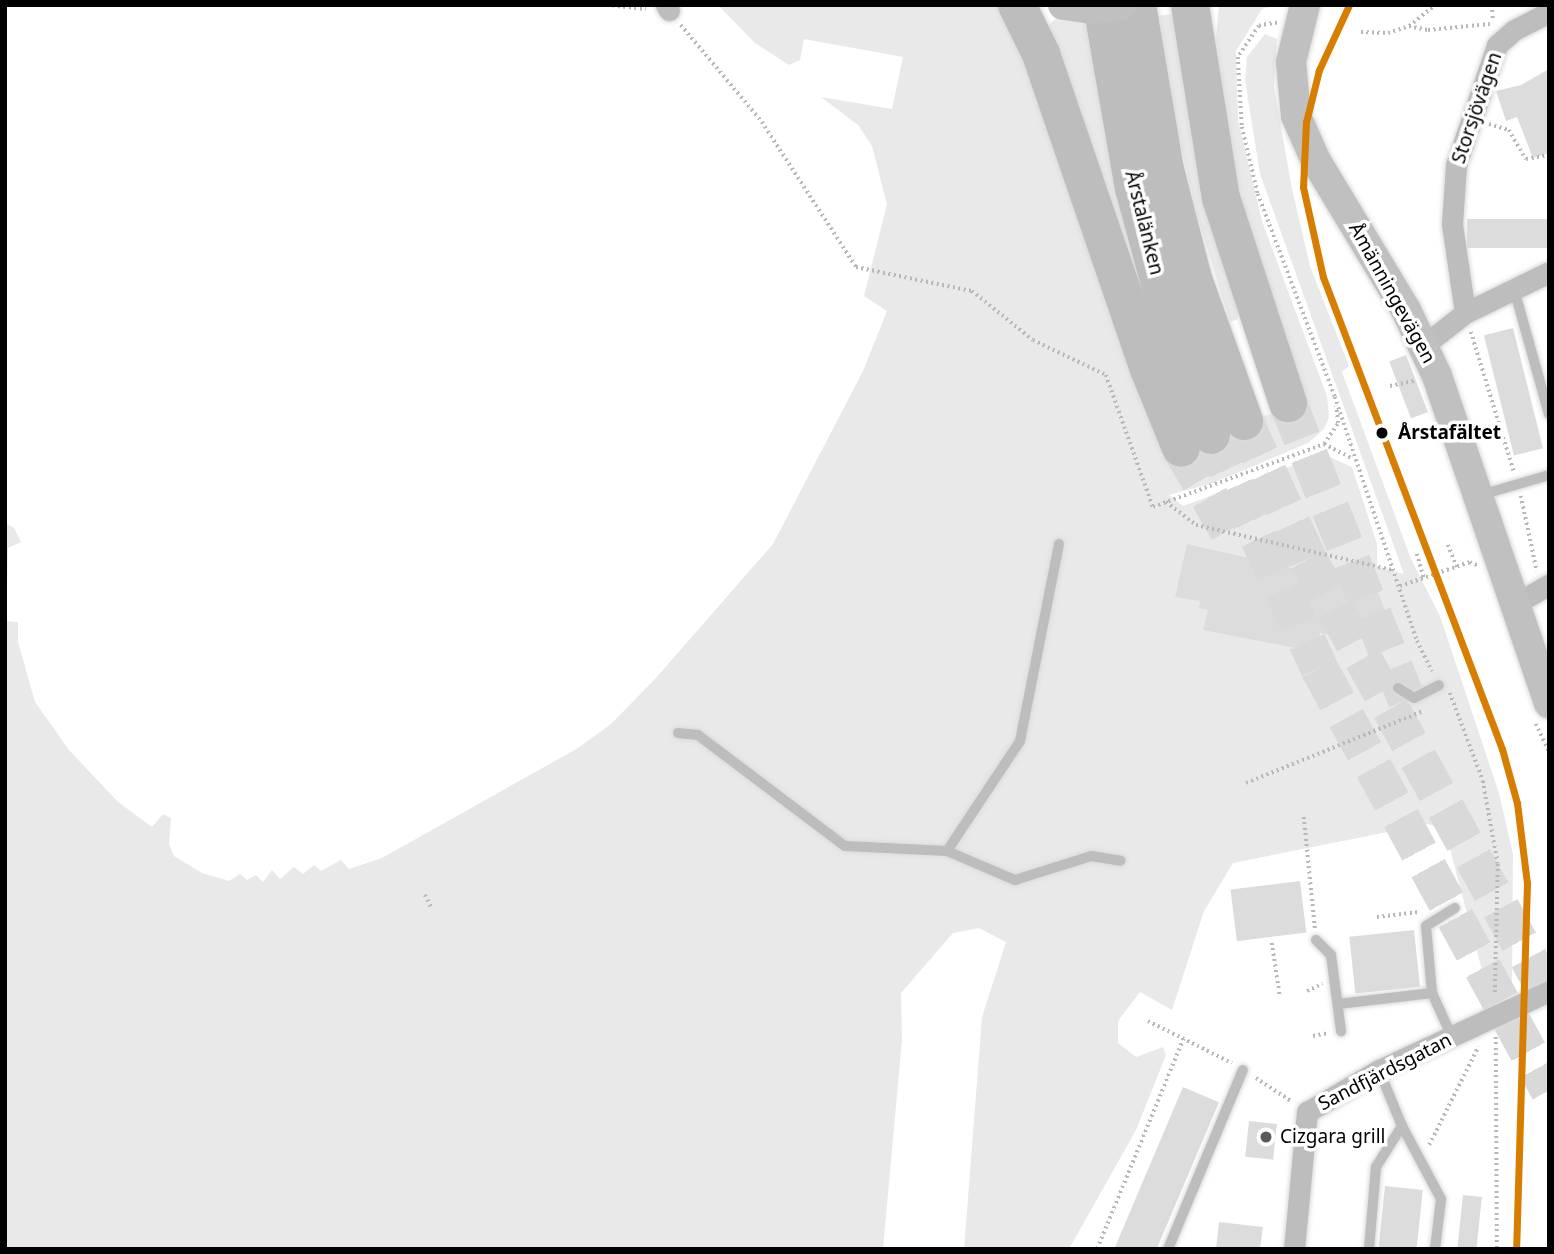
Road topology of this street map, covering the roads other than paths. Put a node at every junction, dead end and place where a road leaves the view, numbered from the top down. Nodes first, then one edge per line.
1 (1017, 5) edge
2 (1063, 5) edge
3 (1102, 5) edge
4 (1122, 5) edge
5 (1137, 5) edge
6 (1190, 5) edge
7 (1215, 5) edge
8 (1306, 5) edge
9 (1549, 12) edge
10 (1209, 141) junction
11 (1549, 272) edge
12 (1514, 289) junction
13 (1465, 313) junction
14 (1423, 346) junction
15 (1289, 403) tunnel mouth
16 (1549, 414) edge
17 (1212, 435) junction
18 (1549, 475) edge
19 (1478, 496) junction
20 (1059, 544) dead end
21 (1545, 586) edge
22 (1515, 604) junction
23 (1439, 685) road end
24 (1398, 688) dead end
25 (1549, 704) edge
26 (678, 733) dead end
27 (947, 851) junction
28 (1121, 861) dead end
29 (1455, 908) dead end
30 (1316, 940) road end
31 (1549, 991) edge
32 (1432, 993) junction
33 (1338, 1004) junction
34 (1341, 1031) dead end
35 (1452, 1037) junction
36 (1243, 1070) dead end
37 (1379, 1070) junction
38 (1402, 1126) junction
39 (1168, 1249) edge
40 (1294, 1249) edge
41 (1368, 1249) edge
42 (1435, 1249) edge

1 - 17 highway
2 - 4 street, bridge
3 - 17 highway, Årstalänken
5 - 17 highway, Årstalänken
6 - 10 highway
7 - 10 highway
8 - 14 street, Åmänningevägen
9 - 13 street, Storsjövägen
10 - 15 highway
11 - 12 street
12 - 13 street
12 - 16 lane
13 - 14 street
14 - 19 street, Åmänningevägen
18 - 19 lane
19 - 22 street, Åmänningevägen
20 - 27 lane
21 - 22 street
22 - 25 street, Åmänningevägen
23 - 24 lane
26 - 27 lane
27 - 28 lane
29 - 32 lane
30 - 33 lane
31 - 35 street, Sandfjärdsgatan
32 - 33 lane
32 - 35 lane
33 - 34 lane
35 - 37 street, Sandfjärdsgatan
36 - 39 lane
37 - 38 lane
37 - 40 street, Sandfjärdsgatan
38 - 41 lane
38 - 42 lane

